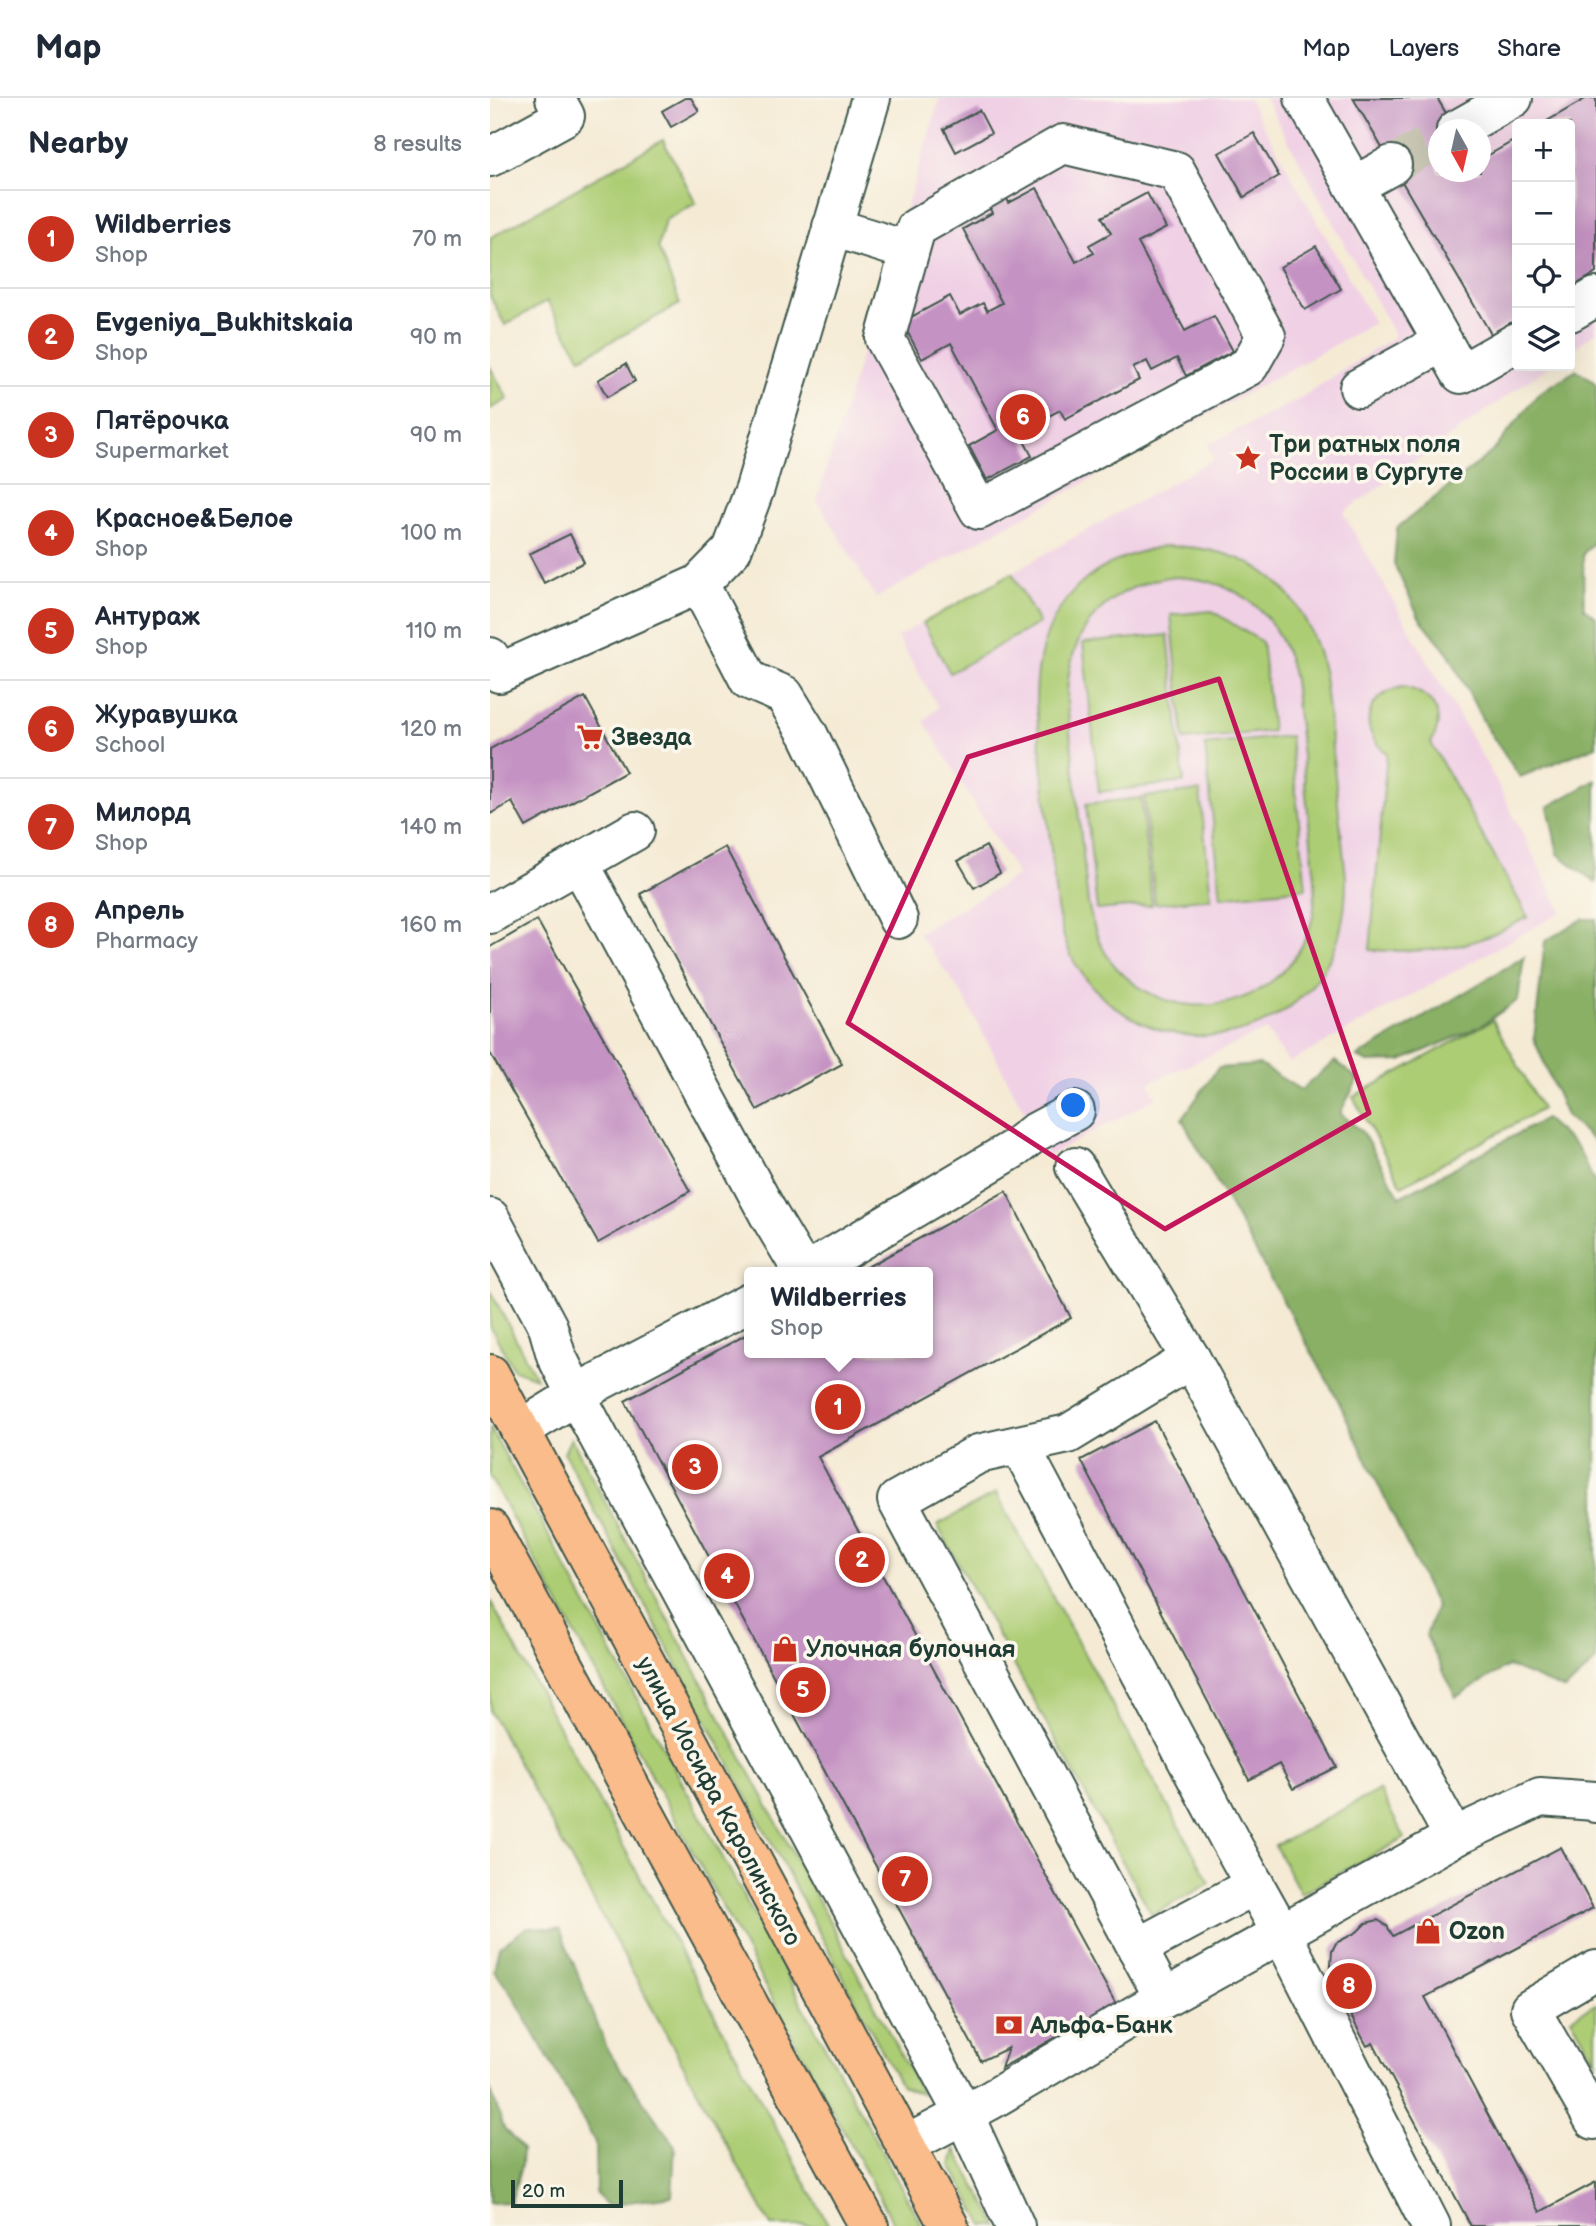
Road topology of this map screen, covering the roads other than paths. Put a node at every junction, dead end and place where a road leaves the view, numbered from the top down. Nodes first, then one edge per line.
1 (555, 98) edge
2 (871, 98) edge
3 (1304, 98) edge
4 (1513, 98) edge
5 (1476, 119) edge
6 (490, 157) edge
7 (1392, 165) tunnel mouth
8 (1354, 186) junction
9 (832, 228) junction
10 (909, 251) junction
11 (1596, 297) edge
12 (1575, 309) edge
13 (1443, 342) junction
14 (1512, 345) edge
15 (1359, 388) dead end
16 (699, 584) junction
17 (490, 657) edge
18 (635, 831) dead end
19 (580, 864) junction
20 (490, 914) edge
21 (898, 919) dead end
22 (1075, 1111) dead end
23 (1075, 1167) dead end
24 (490, 1218) edge
25 (802, 1267) edge
26 (813, 1267) edge
27 (744, 1306) edge
28 (1191, 1359) junction
29 (490, 1374) edge
30 (576, 1395) junction
31 (520, 1430) junction
32 (1020, 1446) junction
33 (490, 1529) edge
34 (1596, 1803) edge
35 (1454, 1837) junction
36 (1255, 1885) junction
37 (1282, 1934) junction
38 (1137, 1948) junction
39 (1596, 1970) edge
40 (1164, 1998) junction
41 (964, 2115) junction
42 (1596, 2119) edge
43 (906, 2145) junction
44 (869, 2226) edge
45 (949, 2226) edge
46 (1015, 2226) edge
47 (1432, 2226) edge

1 - 6 lane
2 - 9 lane
3 - 8 lane
4 - 5 lane
7 - 8 lane
8 - 13 lane
9 - 10 lane
9 - 16 lane
10 - 10 lane
11 - 12 lane
13 - 14 lane
13 - 15 lane
16 - 17 lane
16 - 21 lane
18 - 19 lane
19 - 20 lane
19 - 25 lane
22 - 26 lane
23 - 28 lane
24 - 30 lane
27 - 30 lane
28 - 32 lane
28 - 35 lane
29 - 31 main road, улица Иосифа Каролинского
30 - 31 lane
30 - 41 lane
31 - 43 main road, улица Иосифа Каролинского
32 - 36 lane
32 - 38 lane
33 - 44 main road
34 - 35 lane
35 - 37 lane
36 - 37 lane
36 - 38 lane
37 - 40 lane
37 - 47 lane
38 - 40 lane
39 - 42 lane
40 - 41 lane
41 - 43 lane
41 - 46 lane
43 - 45 main road, улица Иосифа Каролинского

